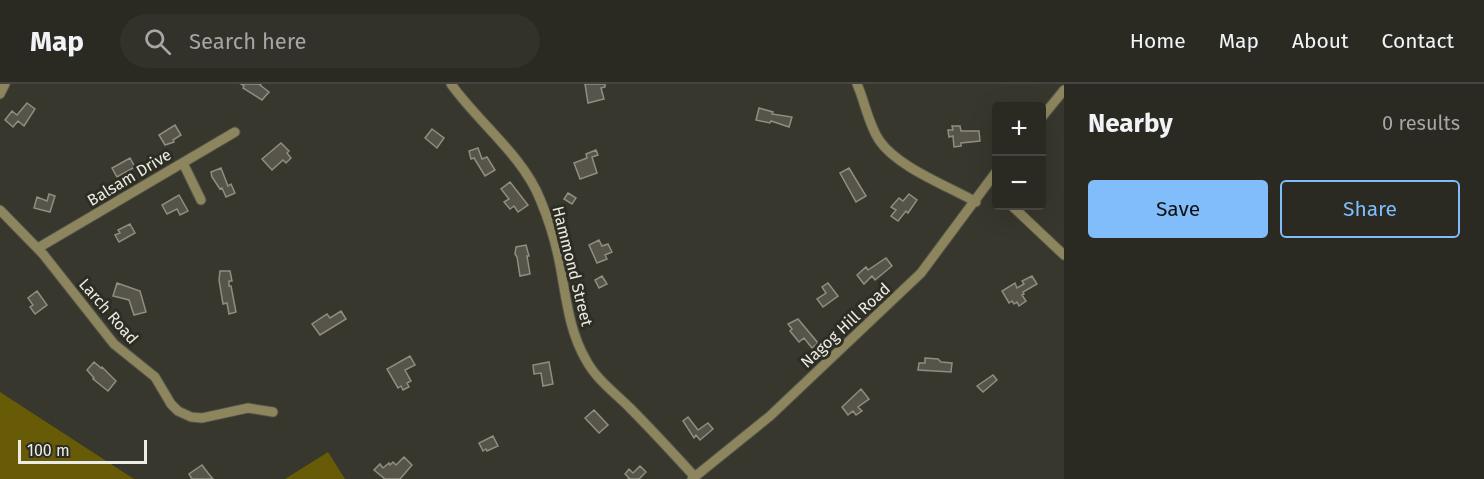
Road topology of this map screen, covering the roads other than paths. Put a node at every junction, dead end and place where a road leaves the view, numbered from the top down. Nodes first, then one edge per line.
1 (5, 84) edge
2 (451, 84) edge
3 (857, 84) edge
4 (1064, 90) edge
5 (0, 94) edge
6 (1046, 111) edge
7 (234, 132) dead end
8 (183, 162) junction
9 (992, 177) edge
10 (988, 182) junction
11 (992, 186) edge
12 (201, 200) dead end
13 (976, 202) junction
14 (0, 210) edge
15 (1016, 210) edge
16 (38, 248) junction
17 (1064, 255) edge
18 (273, 412) dead end
19 (693, 478) edge

1 - 5 street
2 - 19 street, Hammond Street
3 - 13 street
4 - 6 street
7 - 8 street, Balsam Drive
8 - 12 street
8 - 16 street, Balsam Drive
9 - 10 street, Nagog Hill Road
10 - 11 street
10 - 13 street, Nagog Hill Road
13 - 19 street, Nagog Hill Road
14 - 16 street, Larch Road
15 - 17 street
16 - 18 street, Larch Road

